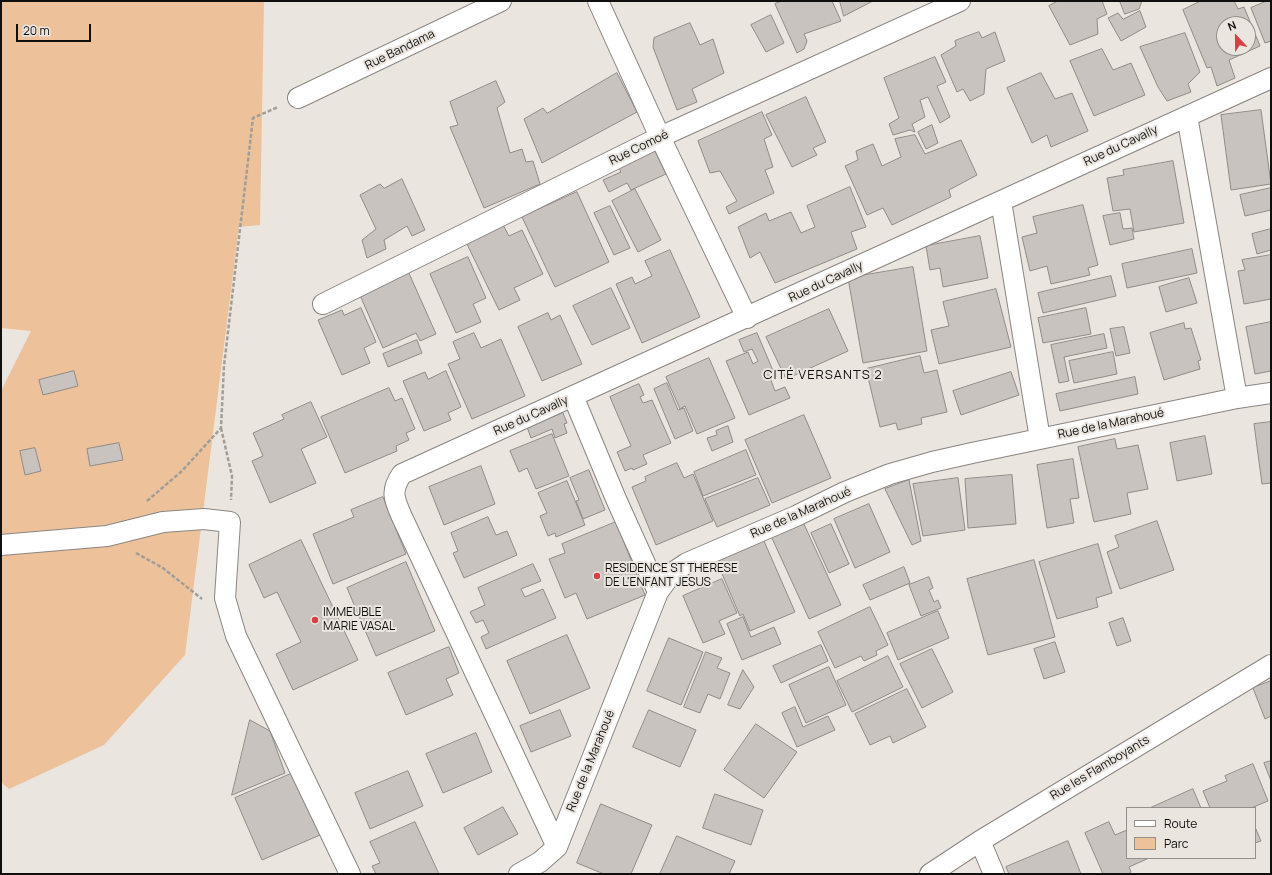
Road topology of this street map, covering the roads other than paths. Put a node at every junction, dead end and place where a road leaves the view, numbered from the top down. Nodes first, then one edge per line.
1 (501, 1) edge
2 (598, 1) edge
3 (960, 1) edge
4 (1271, 78) edge
5 (298, 98) road end
6 (1187, 116) junction
7 (660, 137) junction
8 (1002, 201) junction
9 (323, 304) dead end
10 (747, 318) junction
11 (1271, 393) edge
12 (573, 396) junction
13 (1237, 398) junction
14 (1040, 439) junction
15 (1, 545) edge
16 (658, 592) junction
17 (1271, 665) edge
18 (980, 841) junction
19 (557, 847) junction
20 (350, 874) edge
21 (519, 874) edge
22 (930, 874) edge
23 (994, 874) edge

1 - 5 street, Rue Bandama
2 - 7 street
3 - 7 street, Rue Comoé
4 - 6 street, Rue du Cavally
6 - 8 street, Rue du Cavally
6 - 13 street
7 - 9 street, Rue Comoé
7 - 10 street
8 - 10 street, Rue du Cavally
8 - 14 street
10 - 12 street, Rue du Cavally
11 - 13 street, Rue de la Marahoué
12 - 16 street
12 - 19 street, Rue du Cavally
13 - 14 street, Rue de la Marahoué
14 - 16 street, Rue de la Marahoué
15 - 20 street
16 - 19 street, Rue de la Marahoué
17 - 18 street, Rue les Flamboyants
18 - 22 street, Rue les Flamboyants
18 - 23 street
19 - 21 street, Rue de la Marahoué

